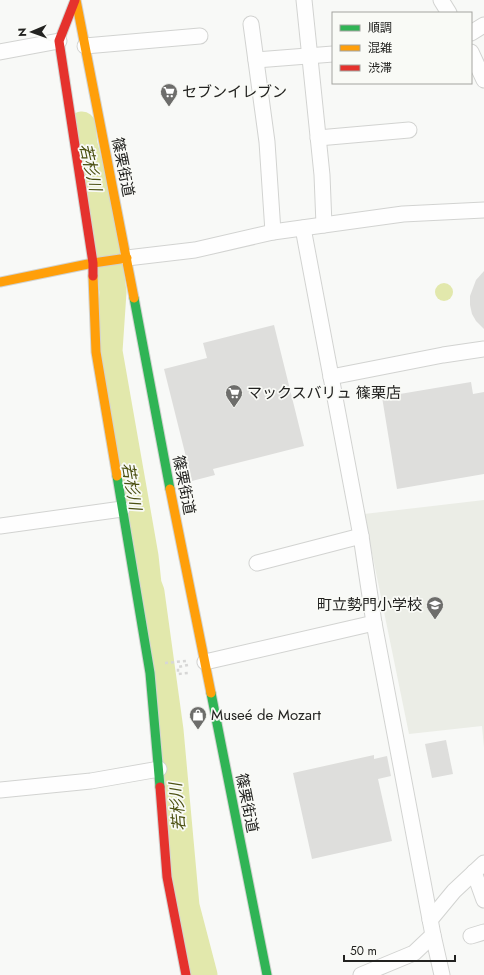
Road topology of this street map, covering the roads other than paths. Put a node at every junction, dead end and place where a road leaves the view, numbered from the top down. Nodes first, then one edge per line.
1 (304, 0) edge
2 (441, 0) edge
3 (76, 2) edge
4 (448, 12) edge
5 (251, 24) dead end
6 (484, 25) edge
7 (472, 32) edge
8 (200, 36) dead end
9 (59, 41) junction
10 (84, 43) junction
11 (0, 52) edge
12 (332, 54) edge
13 (472, 54) edge
14 (310, 56) junction
15 (256, 60) junction
16 (484, 80) edge
17 (409, 130) dead end
18 (318, 138) junction
19 (484, 210) edge
20 (324, 225) junction
21 (303, 228) junction
22 (273, 232) junction
23 (122, 259) junction
24 (98, 263) junction
25 (0, 282) edge
26 (484, 349) edge
27 (331, 377) junction
28 (122, 509) junction
29 (0, 526) edge
30 (361, 536) junction
31 (257, 563) dead end
32 (374, 623) junction
33 (200, 661) junction
34 (159, 769) junction
35 (0, 790) edge
36 (479, 868) edge
37 (484, 900) edge
38 (430, 920) junction
39 (432, 935) junction
40 (186, 975) edge
41 (267, 975) edge
42 (361, 975) edge
43 (442, 975) edge

1 - 14 street
2 - 4 street
3 - 9 street
3 - 10 street, 篠栗街道
5 - 15 street
6 - 7 street
8 - 10 street
9 - 11 street
9 - 24 street
10 - 23 street, 篠栗街道
12 - 14 street
13 - 16 street
14 - 15 street
14 - 18 street
15 - 22 street
17 - 18 street
18 - 20 street
19 - 20 street
20 - 21 street
21 - 22 street
21 - 27 street
22 - 23 street
23 - 24 street
23 - 33 street, 篠栗街道
24 - 25 street
24 - 28 street
26 - 27 street
27 - 30 street
28 - 29 street
28 - 34 street
30 - 31 street
30 - 32 street
32 - 33 street
32 - 38 street
33 - 41 street, 篠栗街道
34 - 35 street
34 - 40 street
36 - 37 street
36 - 38 street
38 - 39 street
39 - 42 street
39 - 43 street

